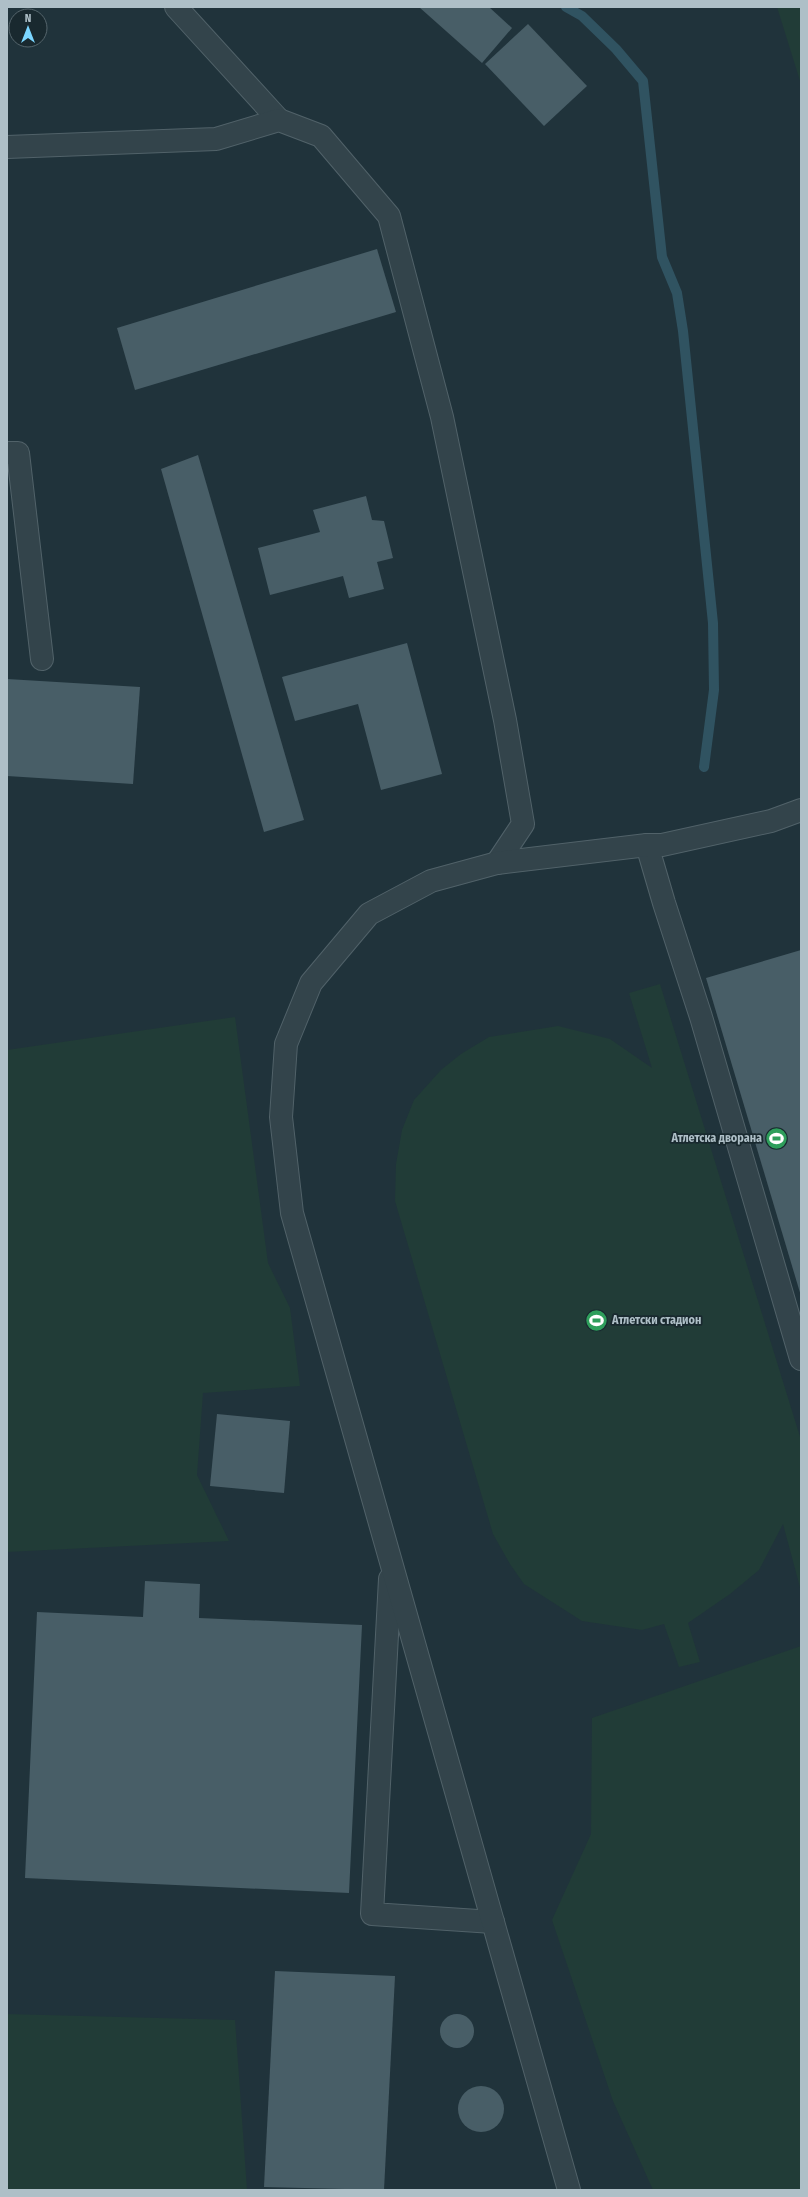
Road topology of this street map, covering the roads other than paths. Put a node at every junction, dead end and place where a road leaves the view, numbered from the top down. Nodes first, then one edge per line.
1 (176, 7) edge
2 (279, 120) junction
3 (7, 147) edge
4 (7, 453) edge
5 (42, 659) dead end
6 (801, 810) edge
7 (647, 845) junction
8 (497, 863) junction
9 (801, 1359) edge
10 (391, 1562) junction
11 (493, 1922) junction
12 (569, 2190) edge

1 - 2 lane
2 - 3 lane
2 - 8 lane
4 - 5 lane
6 - 7 lane
7 - 8 lane
7 - 9 lane
8 - 10 lane
10 - 11 lane
10 - 11 lane
11 - 12 lane

